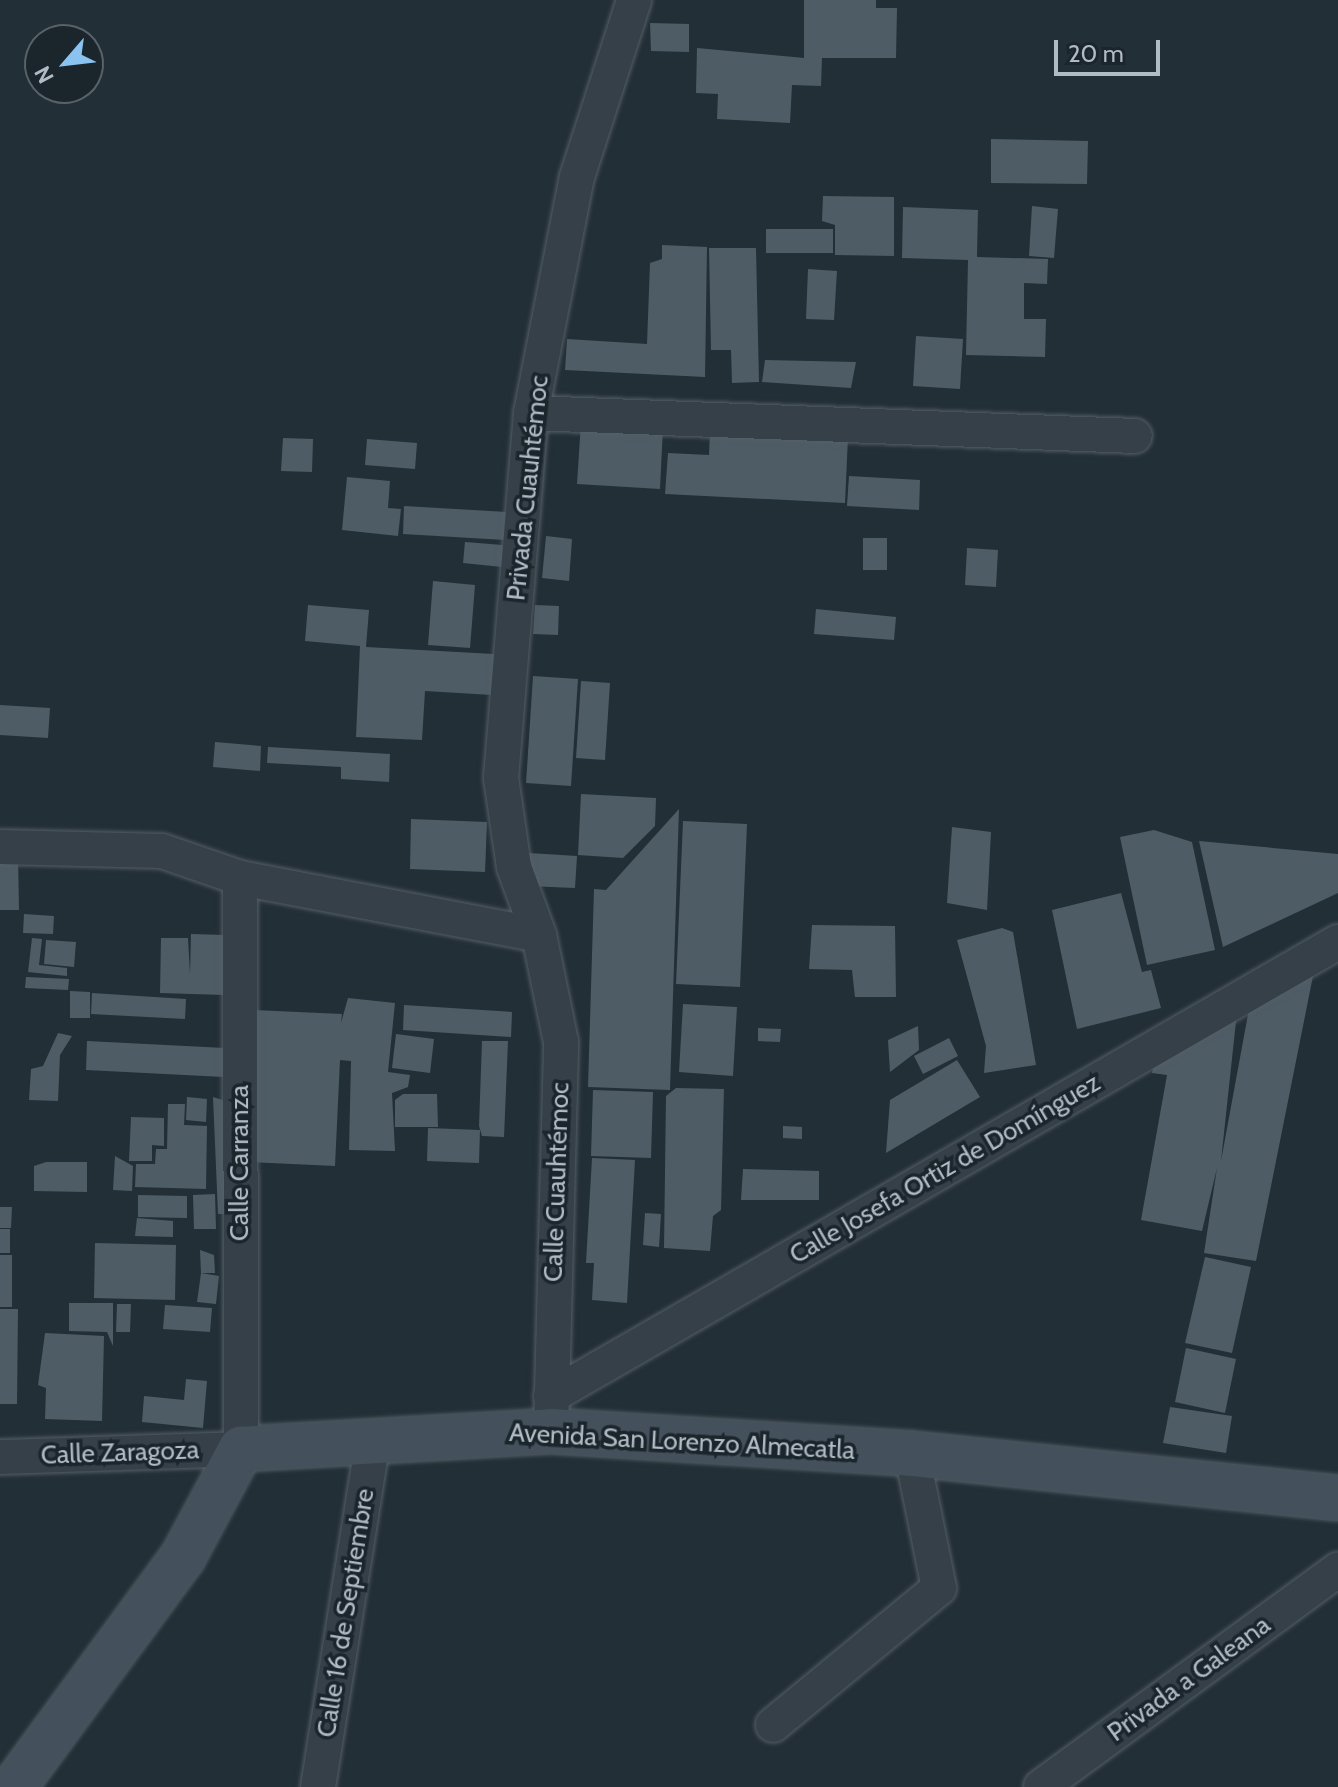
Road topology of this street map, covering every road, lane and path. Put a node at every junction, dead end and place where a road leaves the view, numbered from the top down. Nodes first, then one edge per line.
1 (634, 0) edge
2 (531, 413) junction
3 (1135, 436) dead end
4 (0, 847) edge
5 (240, 878) junction
6 (539, 935) junction
7 (1338, 942) edge
8 (551, 1413) junction
9 (373, 1439) junction
10 (241, 1449) junction
11 (912, 1454) junction
12 (0, 1457) edge
13 (1338, 1498) edge
14 (1338, 1570) edge
15 (773, 1725) dead end
16 (14, 1787) edge
17 (318, 1787) edge
18 (1041, 1787) edge

1 - 2 street, Privada Cuauhtémoc
2 - 3 street
2 - 6 street, Privada Cuauhtémoc
4 - 5 street
5 - 6 street
5 - 10 street, Calle Carranza
6 - 8 street, Calle Cuauhtémoc
7 - 8 street, Calle Josefa Ortiz de Domínguez
8 - 9 main road, Avenida San Lorenzo Almecatla
8 - 11 main road, Avenida San Lorenzo Almecatla
9 - 10 main road, Avenida San Lorenzo Almecatla
9 - 17 street, Calle 16 de Septiembre
10 - 12 street, Calle Zaragoza
10 - 16 main road
11 - 13 main road, Avenida San Lorenzo Almecatla
11 - 15 street
14 - 18 street, Privada a Galeana

